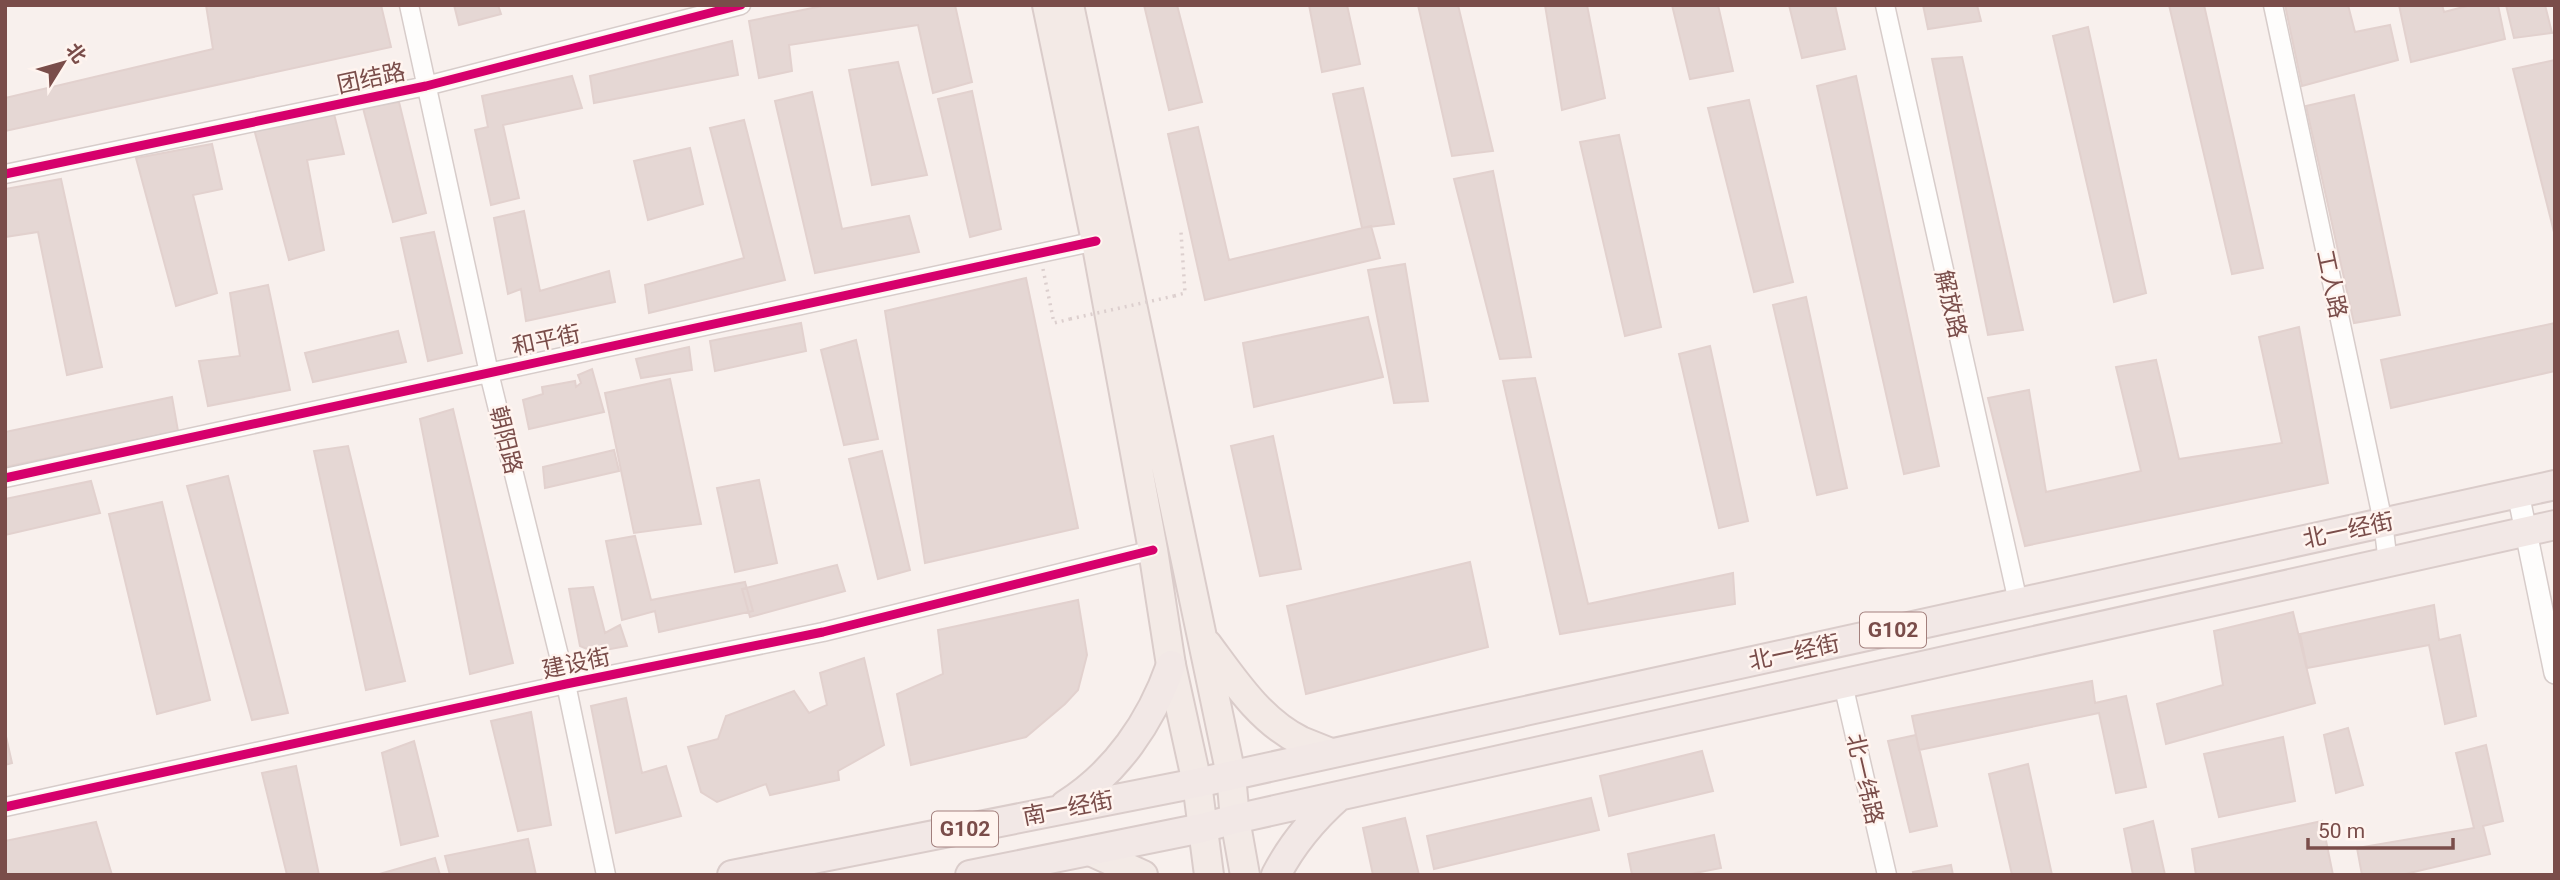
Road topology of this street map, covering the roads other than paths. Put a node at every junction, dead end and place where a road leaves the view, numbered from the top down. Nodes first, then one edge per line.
1 (409, 5) edge
2 (741, 5) edge
3 (1047, 5) edge
4 (1069, 5) edge
5 (1885, 5) edge
6 (2273, 5) edge
7 (426, 86) junction
8 (5, 174) edge
9 (1096, 241) junction
10 (489, 373) junction
11 (5, 478) edge
12 (2555, 485) edge
13 (2518, 493) junction
14 (2383, 523) junction
15 (2555, 525) edge
16 (2527, 531) junction
17 (1153, 550) junction
18 (2388, 563) junction
19 (2018, 603) junction
20 (1202, 636) junction
21 (1171, 665) junction
22 (2555, 673) edge
23 (566, 684) junction
24 (1843, 684) junction
25 (1331, 753) junction
26 (1231, 775) junction
27 (1197, 783) junction
28 (1339, 795) junction
29 (5, 807) edge
30 (1058, 810) junction
31 (1235, 819) junction
32 (1202, 828) junction
33 (1090, 851) junction
34 (606, 875) edge
35 (733, 875) edge
36 (970, 875) edge
37 (1143, 875) edge
38 (1209, 875) edge
39 (1245, 875) edge
40 (1276, 875) edge
41 (1887, 875) edge

1 - 7 street, 朝阳路
2 - 7 street, 团结路
3 - 9 main road
4 - 20 main road
5 - 19 street, 解放路
6 - 14 street, 工人路
7 - 8 street, 团结路
7 - 10 street, 朝阳路
9 - 10 street, 和平街
9 - 17 main road
10 - 11 street, 和平街
10 - 23 street, 朝阳路
12 - 13 highway, 北一经街 / G102
13 - 14 highway, 北一经街 / G102
13 - 16 street
14 - 18 street, 工人路
14 - 19 highway, 北一经街 / G102
15 - 16 highway, 北一经街 / G102
16 - 18 highway, 北一经街 / G102
16 - 22 street
17 - 21 main road
17 - 23 street, 建设街
18 - 24 highway, 北一经街 / G102
19 - 25 highway, 北一经街 / G102
20 - 25 main road
20 - 26 main road
21 - 27 main road
21 - 30 highway
23 - 29 street, 建设街
23 - 34 street, 朝阳路
24 - 28 highway, 北一经街 / G102
24 - 41 street, 北一纬路
25 - 26 highway, 北一经街 / G102
26 - 27 highway, 北一经街 / G102
26 - 31 main road
27 - 30 highway, 南一经街 / G102
27 - 32 main road
28 - 31 highway, 北一经街 / G102
28 - 40 highway
30 - 35 highway, 南一经街 / G102
31 - 32 highway, 北一经街 / G102
31 - 39 main road
32 - 33 highway, 南一经街 / G102
32 - 38 main road
33 - 36 highway, 南一经街 / G102
33 - 37 main road

